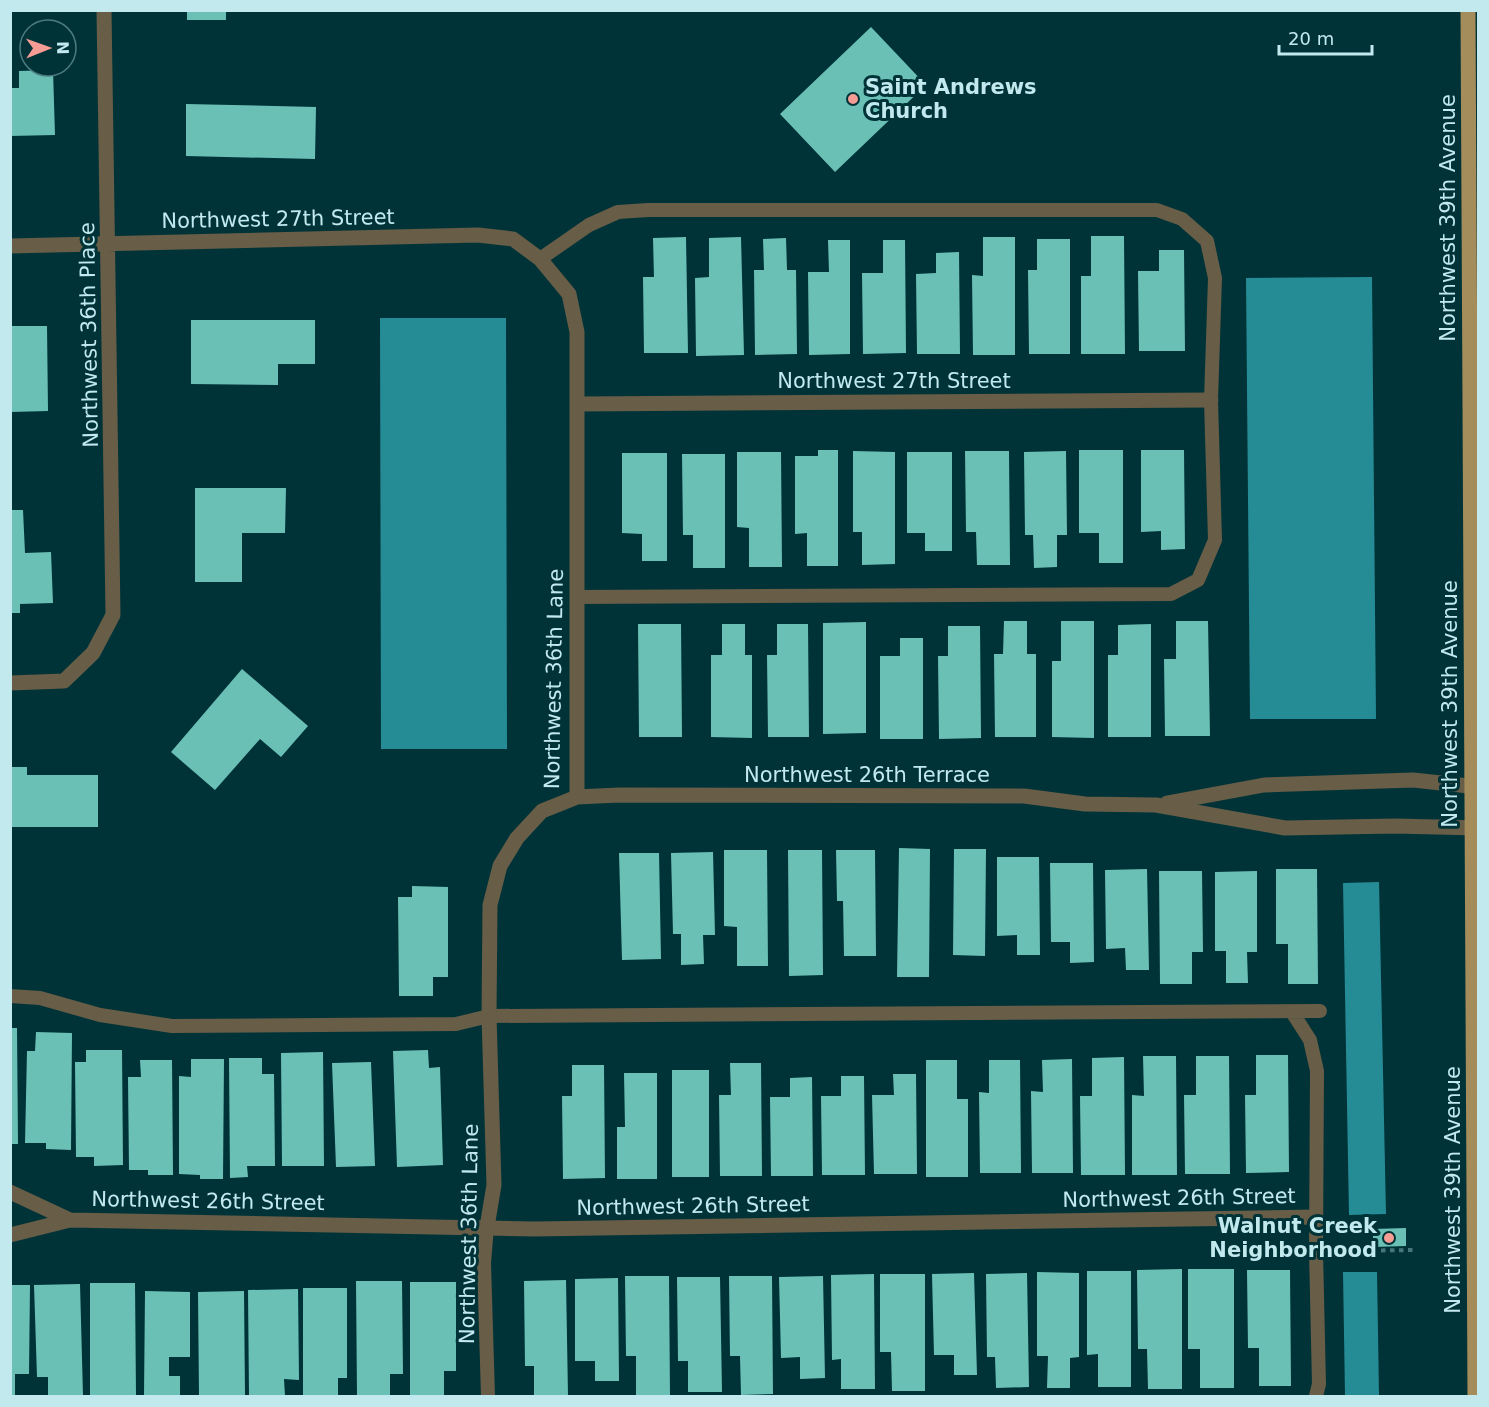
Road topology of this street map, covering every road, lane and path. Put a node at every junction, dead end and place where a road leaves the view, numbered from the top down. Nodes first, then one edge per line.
1 (104, 10) edge
2 (1468, 10) edge
3 (1474, 200) edge
4 (109, 244) junction
5 (10, 246) edge
6 (540, 260) junction
7 (1210, 400) junction
8 (578, 404) junction
9 (1474, 482) edge
10 (577, 597) junction
11 (10, 682) edge
12 (1475, 786) edge
13 (577, 797) junction
14 (1155, 805) junction
15 (1475, 828) edge
16 (10, 996) edge
17 (1320, 1011) dead end
18 (1292, 1012) junction
19 (489, 1016) junction
20 (10, 1192) edge
21 (1316, 1217) junction
22 (70, 1220) junction
23 (487, 1227) junction
24 (10, 1235) edge
25 (1414, 1250) dead end
26 (1316, 1251) junction
27 (1477, 1292) edge
28 (1476, 1387) edge
29 (488, 1396) edge
30 (1316, 1396) edge

1 - 4 street, Northwest 36th Place
2 - 3 main road, Northwest 39th Avenue
3 - 9 main road, Northwest 39th Avenue
4 - 5 street, Northwest 27th Street
4 - 6 street, Northwest 27th Street
4 - 11 street, Northwest 36th Place
6 - 7 lane
6 - 8 street, Northwest 36th Lane
7 - 8 street, Northwest 27th Street
7 - 10 lane
8 - 10 street, Northwest 36th Lane
9 - 12 main road, Northwest 39th Avenue
10 - 13 street, Northwest 36th Lane
12 - 14 street, Northwest 26th Terrace
12 - 15 main road, Northwest 39th Avenue
13 - 14 street, Northwest 26th Terrace
13 - 19 street, Northwest 36th Lane
14 - 15 street, Northwest 26th Terrace
15 - 27 main road, Northwest 39th Avenue
16 - 19 lane
17 - 18 lane
18 - 19 lane
18 - 21 lane
19 - 23 street, Northwest 36th Lane
20 - 22 street, Northwest 26th Street
21 - 23 street, Northwest 26th Street
21 - 26 lane
22 - 23 street, Northwest 26th Street
22 - 24 street, Northwest 26th Street
23 - 29 lane, Northwest 36th Lane
25 - 26 path
26 - 30 lane
27 - 28 main road, Northwest 39th Avenue

